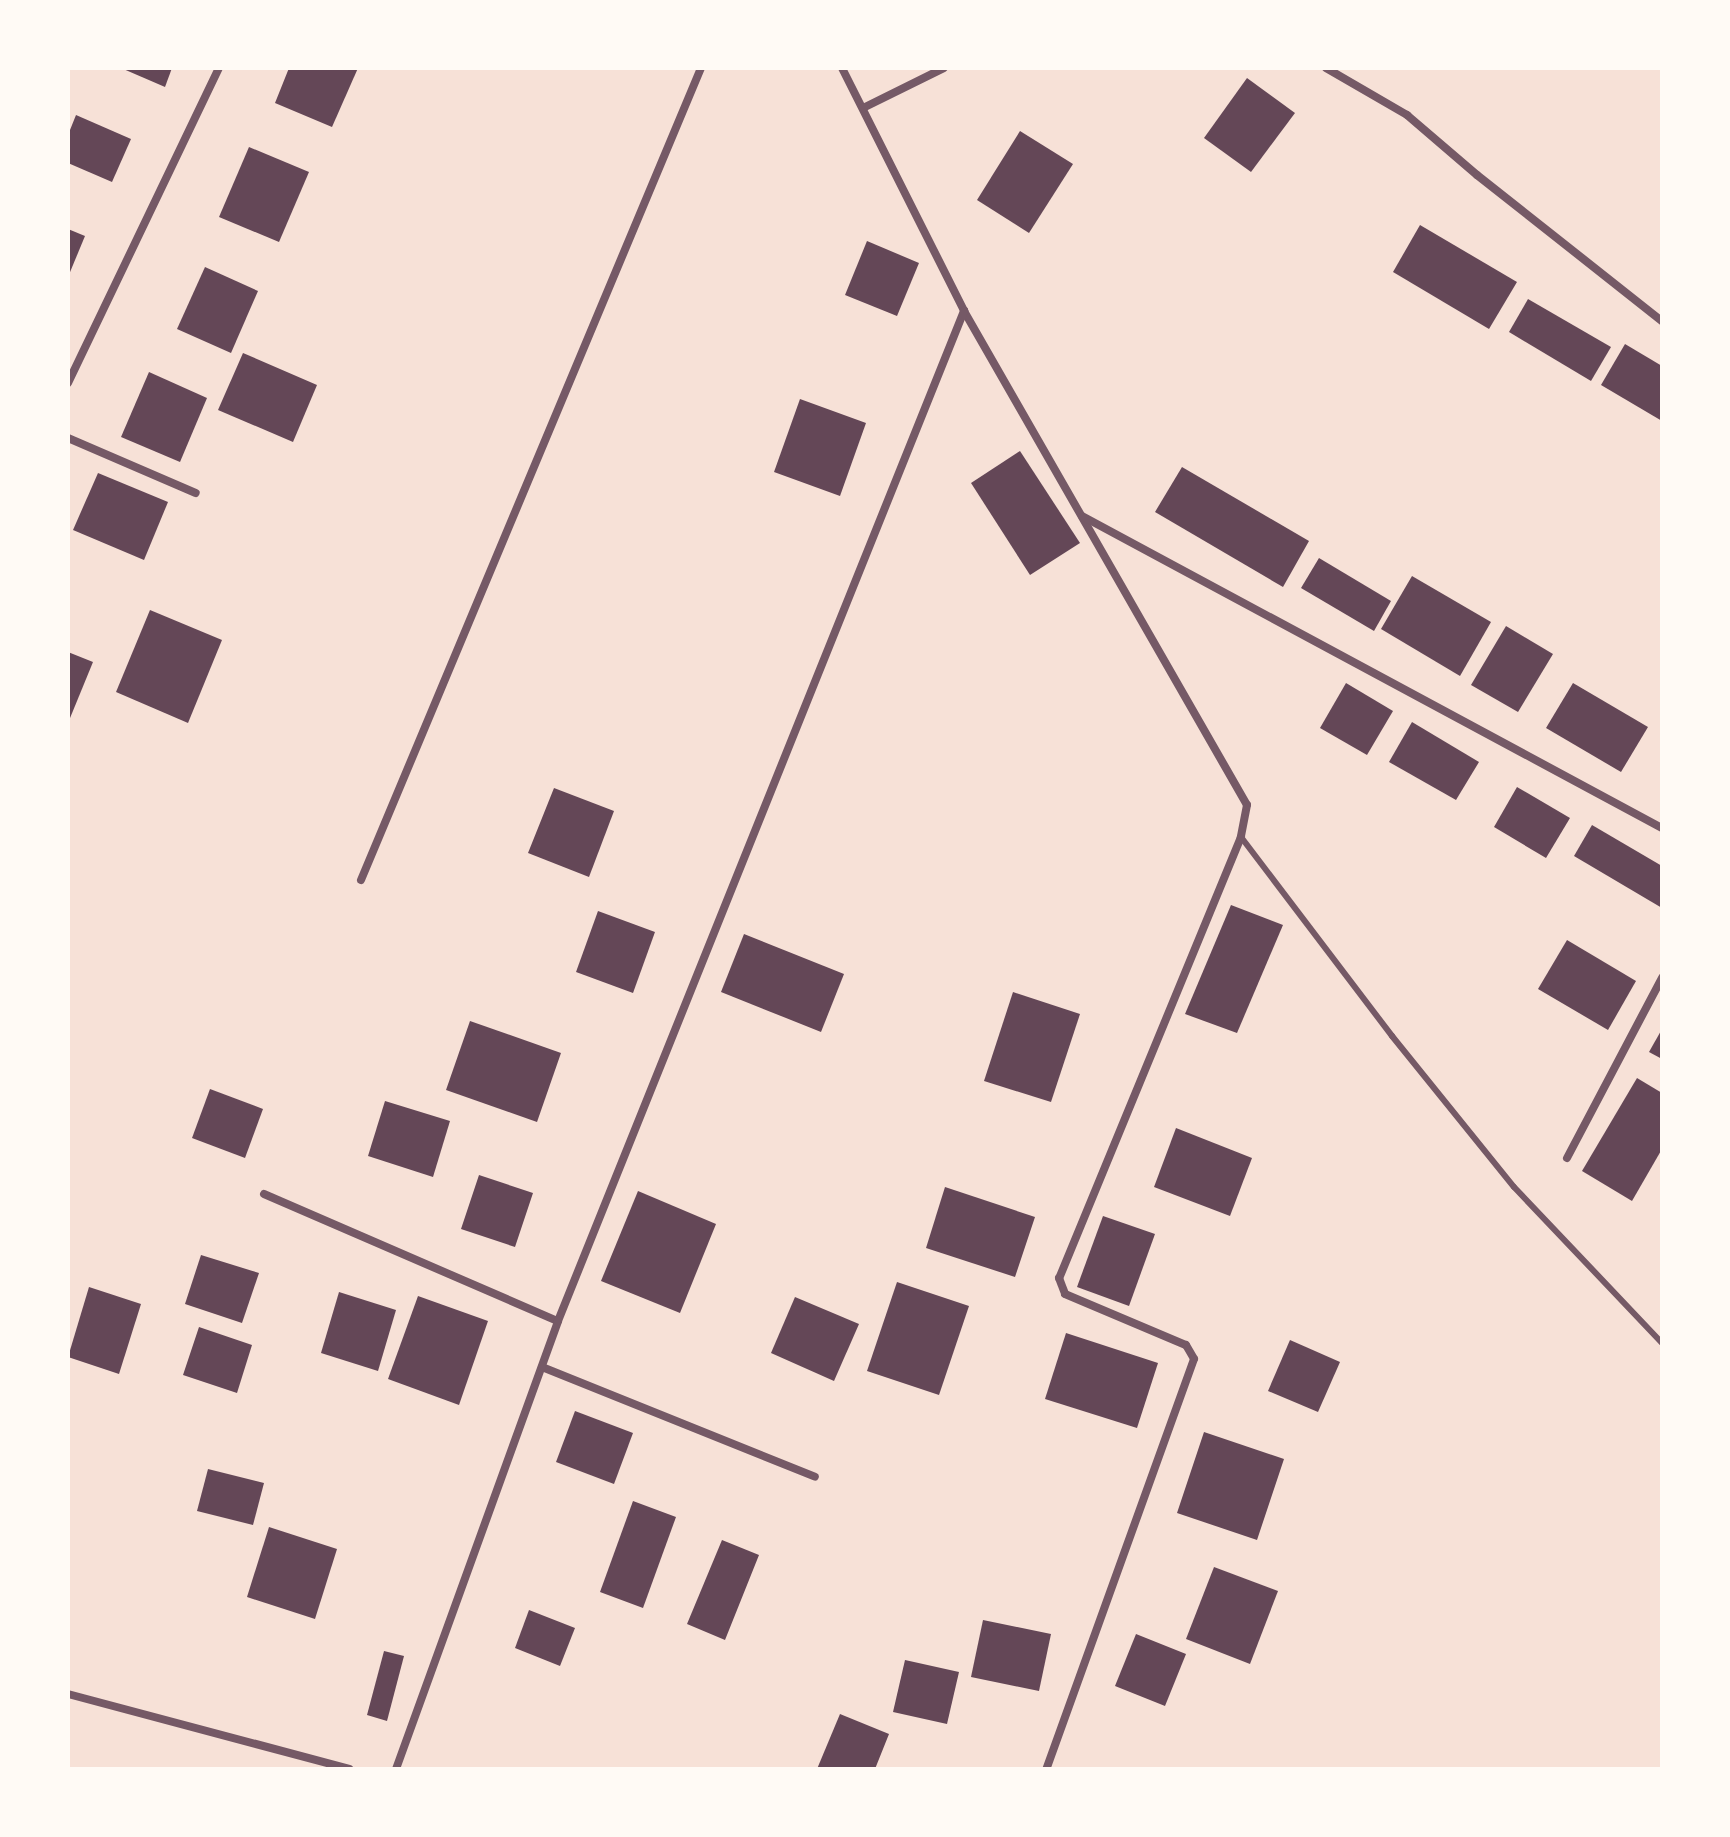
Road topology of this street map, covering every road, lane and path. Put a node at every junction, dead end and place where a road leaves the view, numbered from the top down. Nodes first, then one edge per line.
1 (219, 68) edge
2 (701, 68) edge
3 (842, 68) edge
4 (944, 68) edge
5 (1326, 68) edge
6 (863, 108) junction
7 (964, 311) junction
8 (1662, 321) edge
9 (68, 383) edge
10 (68, 438) edge
11 (196, 493) dead end
12 (1079, 515) junction
13 (1662, 828) edge
14 (1241, 837) junction
15 (361, 880) dead end
16 (1662, 978) edge
17 (1567, 1158) dead end
18 (264, 1194) dead end
19 (558, 1321) junction
20 (1662, 1343) edge
21 (542, 1367) junction
22 (815, 1477) dead end
23 (68, 1694) edge
24 (349, 1769) edge
25 (396, 1769) edge
26 (1046, 1769) edge

1 - 9 street
2 - 15 street
3 - 6 street
4 - 6 street
5 - 8 street
6 - 7 street
7 - 12 street
7 - 19 street
10 - 11 street
12 - 13 street
12 - 14 street
14 - 20 lane
14 - 26 street
16 - 17 street
18 - 19 street
19 - 21 street
21 - 22 street
21 - 25 street
23 - 24 street

